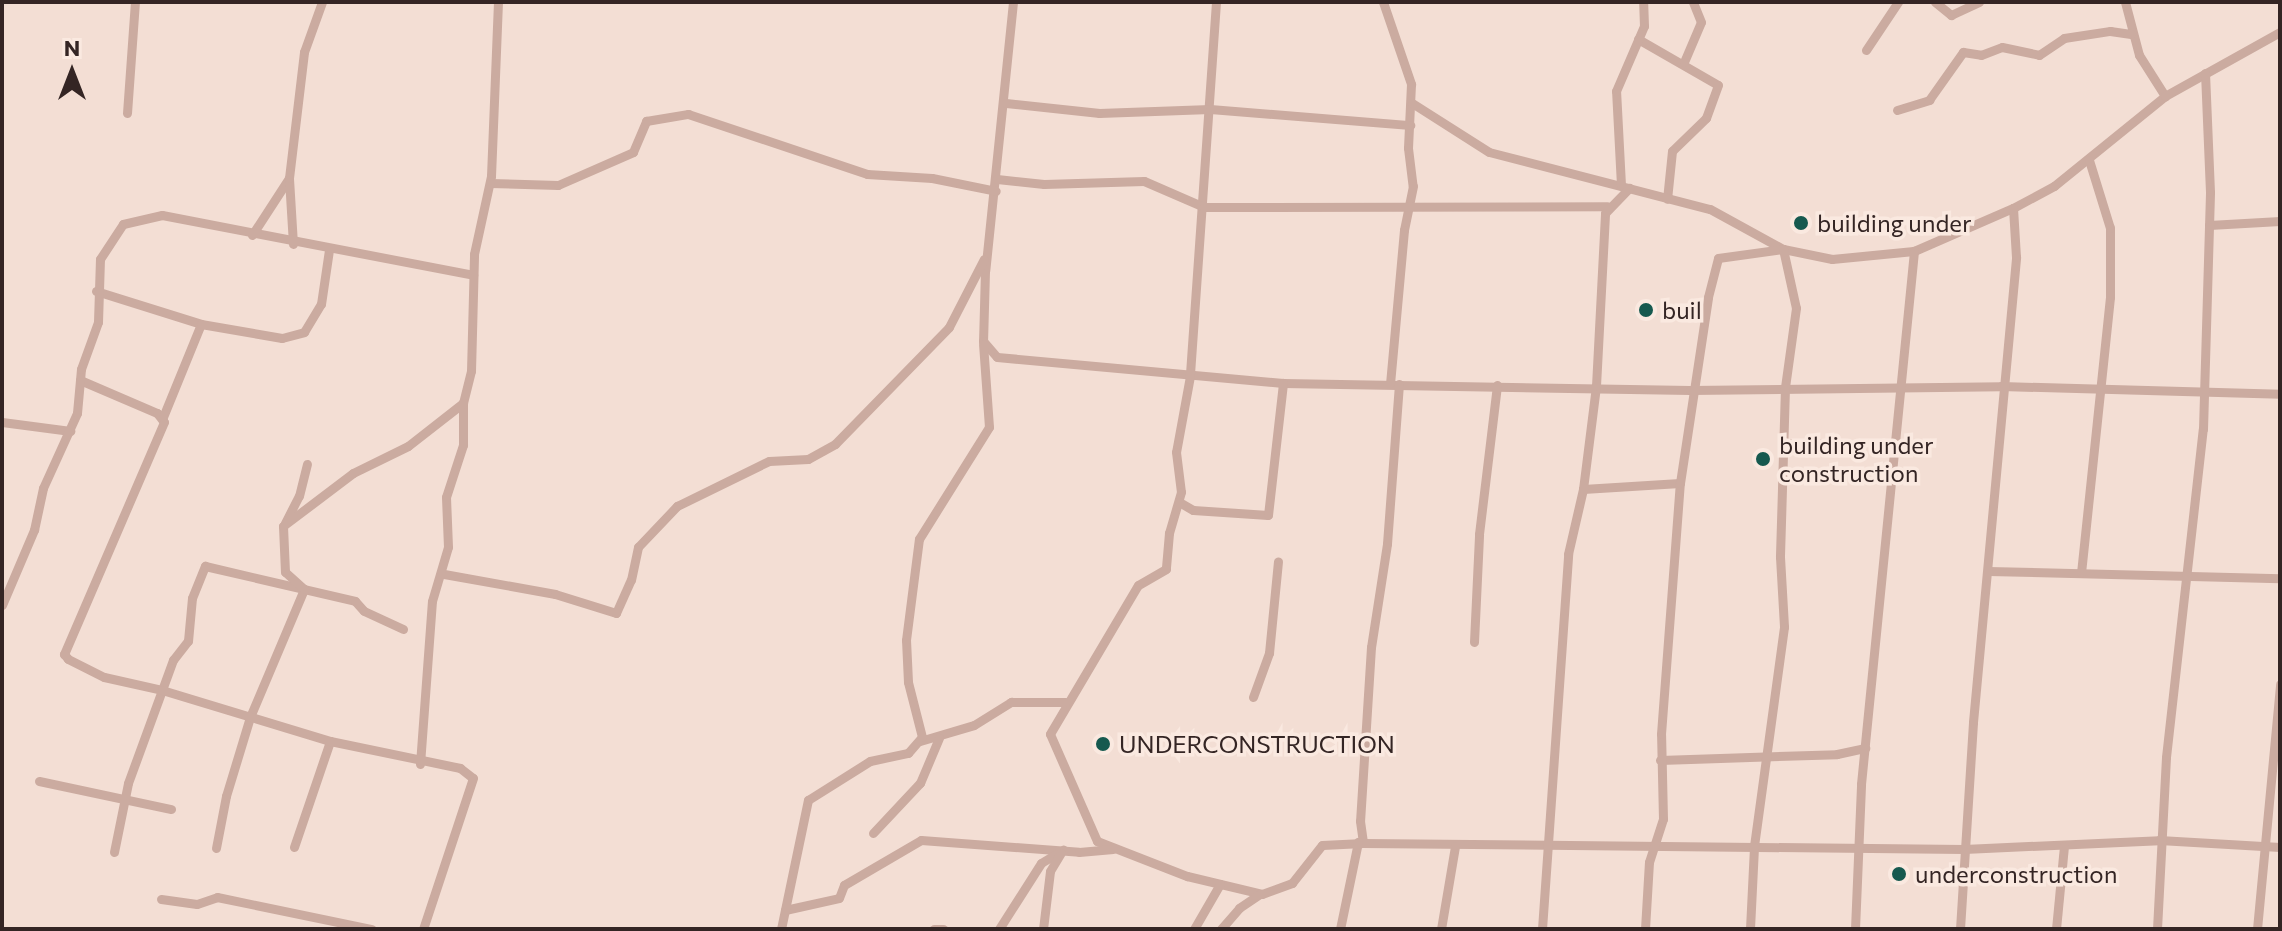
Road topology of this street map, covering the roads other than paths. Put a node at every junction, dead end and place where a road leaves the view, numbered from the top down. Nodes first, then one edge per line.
1 (135, 2) edge
2 (322, 2) edge
3 (498, 2) edge
4 (1013, 2) edge
5 (1216, 2) edge
6 (1383, 2) edge
7 (1643, 2) edge
8 (1693, 2) edge
9 (1898, 2) edge
10 (1935, 2) edge
11 (1979, 2) edge
12 (2125, 2) edge
13 (2280, 32) edge
14 (2131, 34) junction
15 (1638, 39) junction
16 (1866, 50) dead end
17 (1684, 62) junction
18 (2205, 73) junction
19 (2165, 96) junction
20 (1006, 103) junction
21 (1412, 103) junction
22 (1210, 109) junction
23 (1897, 110) dead end
24 (127, 113) dead end
25 (1410, 125) junction
26 (2089, 160) junction
27 (289, 178) junction
28 (997, 179) junction
29 (490, 183) junction
30 (1625, 187) junction
31 (996, 191) junction
32 (1667, 199) junction
33 (1607, 206) junction
34 (1204, 207) junction
35 (1410, 207) junction
36 (2013, 208) junction
37 (2280, 221) edge
38 (2209, 225) junction
39 (252, 235) junction
40 (293, 244) junction
41 (1783, 249) junction
42 (329, 250) junction
43 (1914, 251) junction
44 (987, 252) junction
45 (473, 275) junction
46 (96, 291) junction
47 (201, 324) junction
48 (983, 341) junction
49 (1190, 376) junction
50 (80, 380) junction
51 (1283, 383) junction
52 (1394, 383) junction
53 (1497, 385) junction
54 (1596, 386) junction
55 (2001, 386) junction
56 (1785, 387) junction
57 (1897, 389) junction
58 (1690, 390) junction
59 (2100, 390) junction
60 (2205, 391) junction
61 (2280, 394) edge
62 (463, 403) junction
63 (163, 417) junction
64 (2, 422) edge
65 (70, 431) junction
66 (1784, 443) junction
67 (1844, 444) dead end
68 (307, 464) dead end
69 (1680, 483) junction
70 (1583, 489) junction
71 (1179, 502) junction
72 (283, 526) junction
73 (1278, 561) dead end
74 (1988, 571) junction
75 (2081, 573) junction
76 (444, 574) junction
77 (2190, 577) junction
78 (2280, 578) edge
79 (304, 589) junction
80 (2, 605) edge
81 (403, 629) dead end
82 (1474, 642) dead end
83 (2280, 684) edge
84 (162, 690) junction
85 (1253, 697) dead end
86 (1065, 702) junction
87 (250, 717) junction
88 (939, 738) junction
89 (330, 741) junction
90 (920, 741) junction
91 (1865, 748) junction
92 (1766, 756) junction
93 (1660, 760) junction
94 (420, 764) junction
95 (39, 781) dead end
96 (127, 801) junction
97 (171, 809) dead end
98 (873, 833) dead end
99 (2159, 840) junction
100 (1360, 842) junction
101 (1550, 842) junction
102 (1654, 844) junction
103 (1455, 846) junction
104 (2064, 846) junction
105 (294, 847) dead end
106 (1754, 847) junction
107 (2268, 847) junction
108 (2280, 847) edge
109 (216, 848) dead end
110 (1116, 848) junction
111 (1861, 849) junction
112 (1964, 849) junction
113 (1063, 850) junction
114 (114, 852) dead end
115 (1220, 884) junction
116 (1260, 894) junction
117 (161, 899) dead end
118 (785, 910) junction
119 (372, 929) edge
120 (423, 929) edge
121 (781, 929) edge
122 (934, 929) edge
123 (943, 929) edge
124 (999, 929) edge
125 (1043, 929) edge
126 (1194, 929) edge
127 (1221, 929) edge
128 (1340, 929) edge
129 (1441, 929) edge
130 (1542, 929) edge
131 (1645, 929) edge
132 (1750, 929) edge
133 (1855, 929) edge
134 (1960, 929) edge
135 (2056, 929) edge
136 (2157, 929) edge
137 (2257, 929) edge

1 - 24 street
2 - 27 street
3 - 29 street
4 - 20 street
5 - 22 street
6 - 21 street
7 - 15 street
8 - 17 street
9 - 16 street
10 - 11 street
12 - 14 street
13 - 18 street
14 - 19 street
14 - 23 street
15 - 17 street
15 - 30 street
17 - 32 street
18 - 19 street
18 - 38 street
19 - 26 street
20 - 22 street
20 - 28 street
21 - 25 street
21 - 30 street
22 - 25 street
22 - 34 street
25 - 35 street
26 - 36 street
26 - 59 street
27 - 39 street
27 - 40 street
28 - 31 street
28 - 34 street
29 - 31 street
29 - 45 street
30 - 32 street
30 - 33 street
31 - 44 street
32 - 41 street
33 - 35 street
33 - 54 street
34 - 35 street
34 - 49 street
35 - 52 street
36 - 43 street
36 - 55 street
37 - 38 street
38 - 60 street
39 - 40 street
39 - 46 street
40 - 42 street
41 - 43 street
41 - 56 street
41 - 58 street
42 - 45 street
42 - 47 street
43 - 57 street
44 - 48 street
44 - 76 street
45 - 62 street
46 - 47 street
46 - 50 street
47 - 63 street
48 - 49 street
48 - 90 street
49 - 51 street
49 - 71 street
50 - 63 street
50 - 65 street
51 - 52 street
51 - 71 street
52 - 53 street
52 - 100 street
53 - 54 street
53 - 82 street
54 - 58 street
54 - 70 street
55 - 57 street
55 - 59 street
55 - 74 street
56 - 57 street
56 - 58 street
56 - 66 street
57 - 91 street
58 - 69 street
59 - 60 street
59 - 75 street
60 - 61 street
60 - 77 street
62 - 72 street
62 - 76 street
63 - 84 street
64 - 65 street
65 - 80 street
66 - 67 street
66 - 92 street
68 - 72 street
69 - 70 street
69 - 93 street
70 - 101 street
71 - 86 street
72 - 79 street
73 - 85 street
74 - 75 street
74 - 112 street
75 - 77 street
76 - 94 street
77 - 78 street
77 - 99 street
79 - 81 street
79 - 84 street
79 - 87 street
83 - 107 street
84 - 87 street
84 - 96 street
86 - 88 street
86 - 110 street
87 - 89 street
87 - 109 street
88 - 90 street
88 - 98 street
89 - 94 street
89 - 105 street
90 - 118 street
91 - 92 street
91 - 111 street
92 - 93 street
92 - 106 street
93 - 102 street
94 - 120 street
95 - 96 street
96 - 97 street
96 - 114 street
99 - 104 street
99 - 107 street
99 - 136 street
100 - 103 street
100 - 116 street
100 - 128 street
101 - 102 street
101 - 103 street
101 - 130 street
102 - 106 street
102 - 131 street
103 - 129 street
104 - 112 street
104 - 135 street
106 - 111 street
106 - 132 street
107 - 108 street
107 - 137 street
110 - 113 street
110 - 115 street
111 - 112 street
111 - 133 street
112 - 134 street
113 - 118 street
113 - 124 street
113 - 125 street
115 - 116 street
115 - 126 street
116 - 127 street
117 - 119 street
118 - 121 street
122 - 123 street

